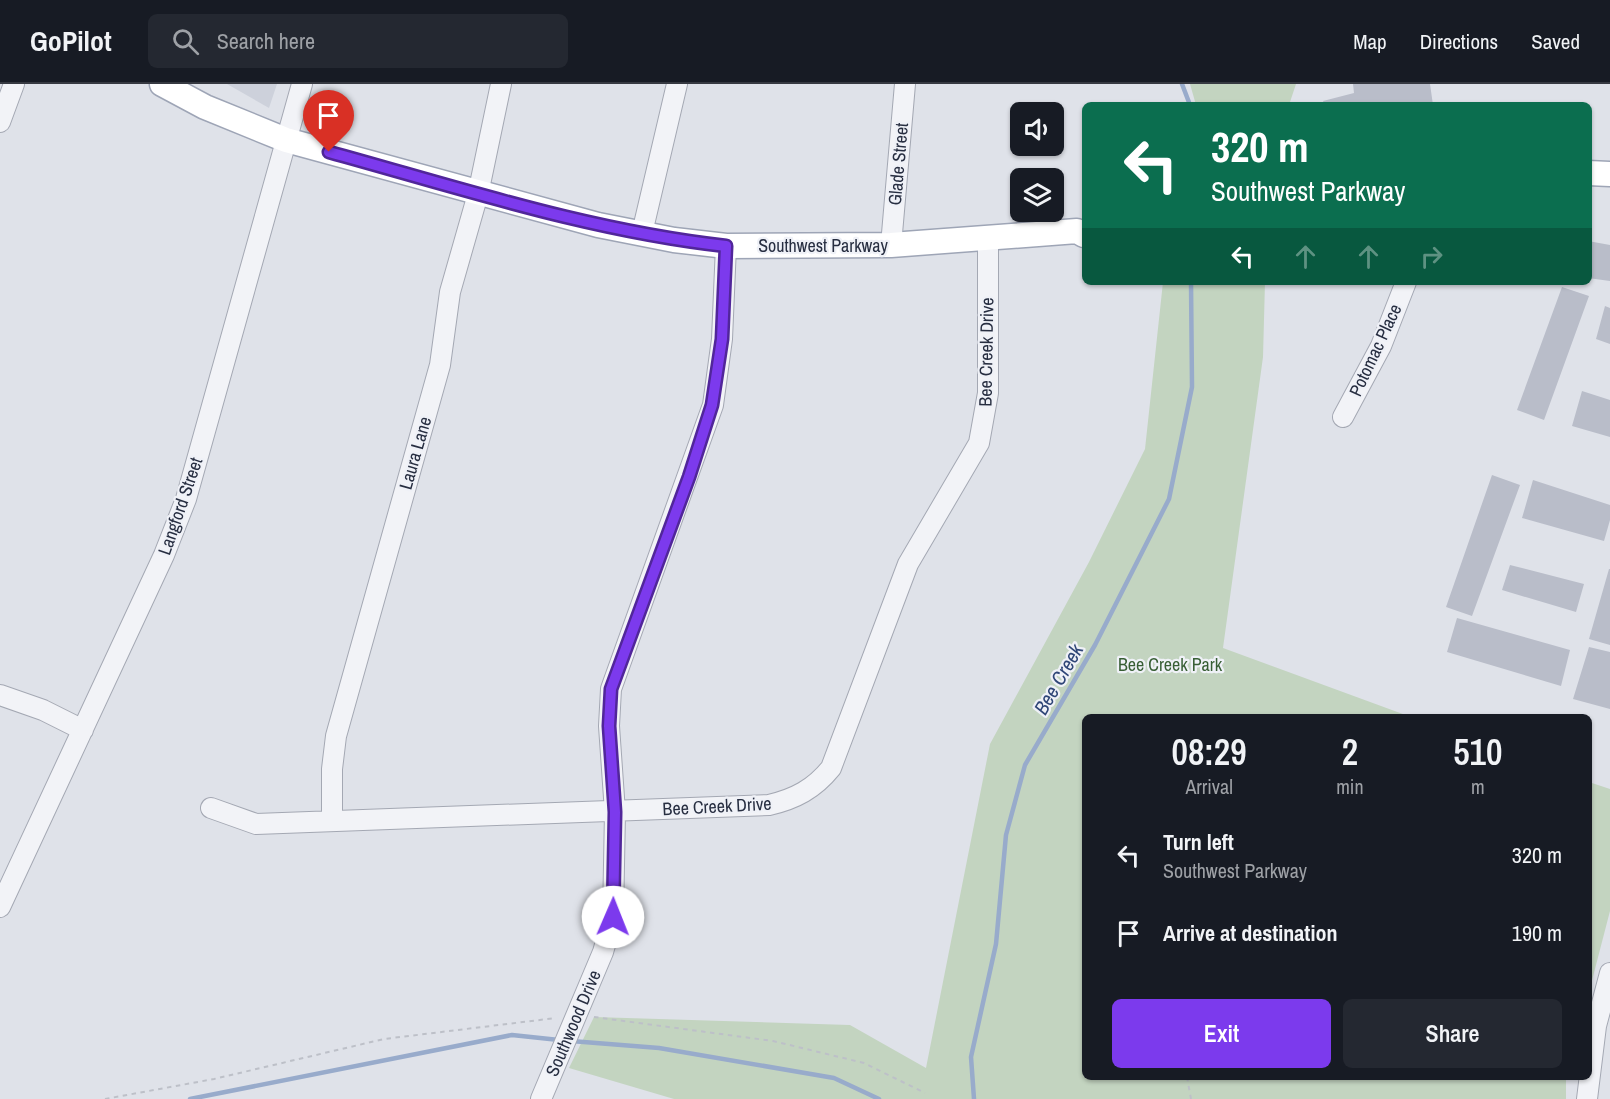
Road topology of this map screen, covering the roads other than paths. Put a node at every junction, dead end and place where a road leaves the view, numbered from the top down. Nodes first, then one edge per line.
1 (14, 84) edge
2 (162, 84) edge
3 (302, 84) edge
4 (501, 84) edge
5 (676, 84) edge
6 (906, 84) edge
7 (0, 122) edge
8 (286, 140) junction
9 (1592, 173) edge
10 (1610, 174) edge
11 (478, 194) junction
12 (1082, 230) edge
13 (642, 233) junction
14 (987, 240) junction
15 (891, 245) junction
16 (726, 246) junction
17 (1405, 285) edge
18 (1343, 417) dead end
19 (0, 695) edge
20 (83, 730) junction
21 (211, 808) dead end
22 (615, 812) junction
23 (332, 821) junction
24 (0, 907) edge
25 (1610, 973) edge
26 (1592, 1058) edge
27 (1589, 1080) edge
28 (541, 1099) edge
29 (1587, 1099) edge

1 - 7 street
2 - 8 main road, Southwest Parkway
3 - 8 street, Langford Street
4 - 11 street, Laura Lane
5 - 13 street
6 - 15 street, Glade Street
8 - 11 main road, Southwest Parkway
8 - 20 street, Langford Street
9 - 10 main road
11 - 13 main road, Southwest Parkway
11 - 23 street, Laura Lane
12 - 14 main road, Southwest Parkway
13 - 16 main road, Southwest Parkway
14 - 15 main road, Southwest Parkway
14 - 22 street, Bee Creek Drive
15 - 16 main road, Southwest Parkway
16 - 22 street, Southwood Drive
17 - 18 street, Potomac Place
19 - 20 street
20 - 24 street, Langford Street
21 - 23 street, Bee Creek Drive
22 - 23 street, Bee Creek Drive
22 - 28 street, Southwood Drive
25 - 26 street
27 - 29 street

